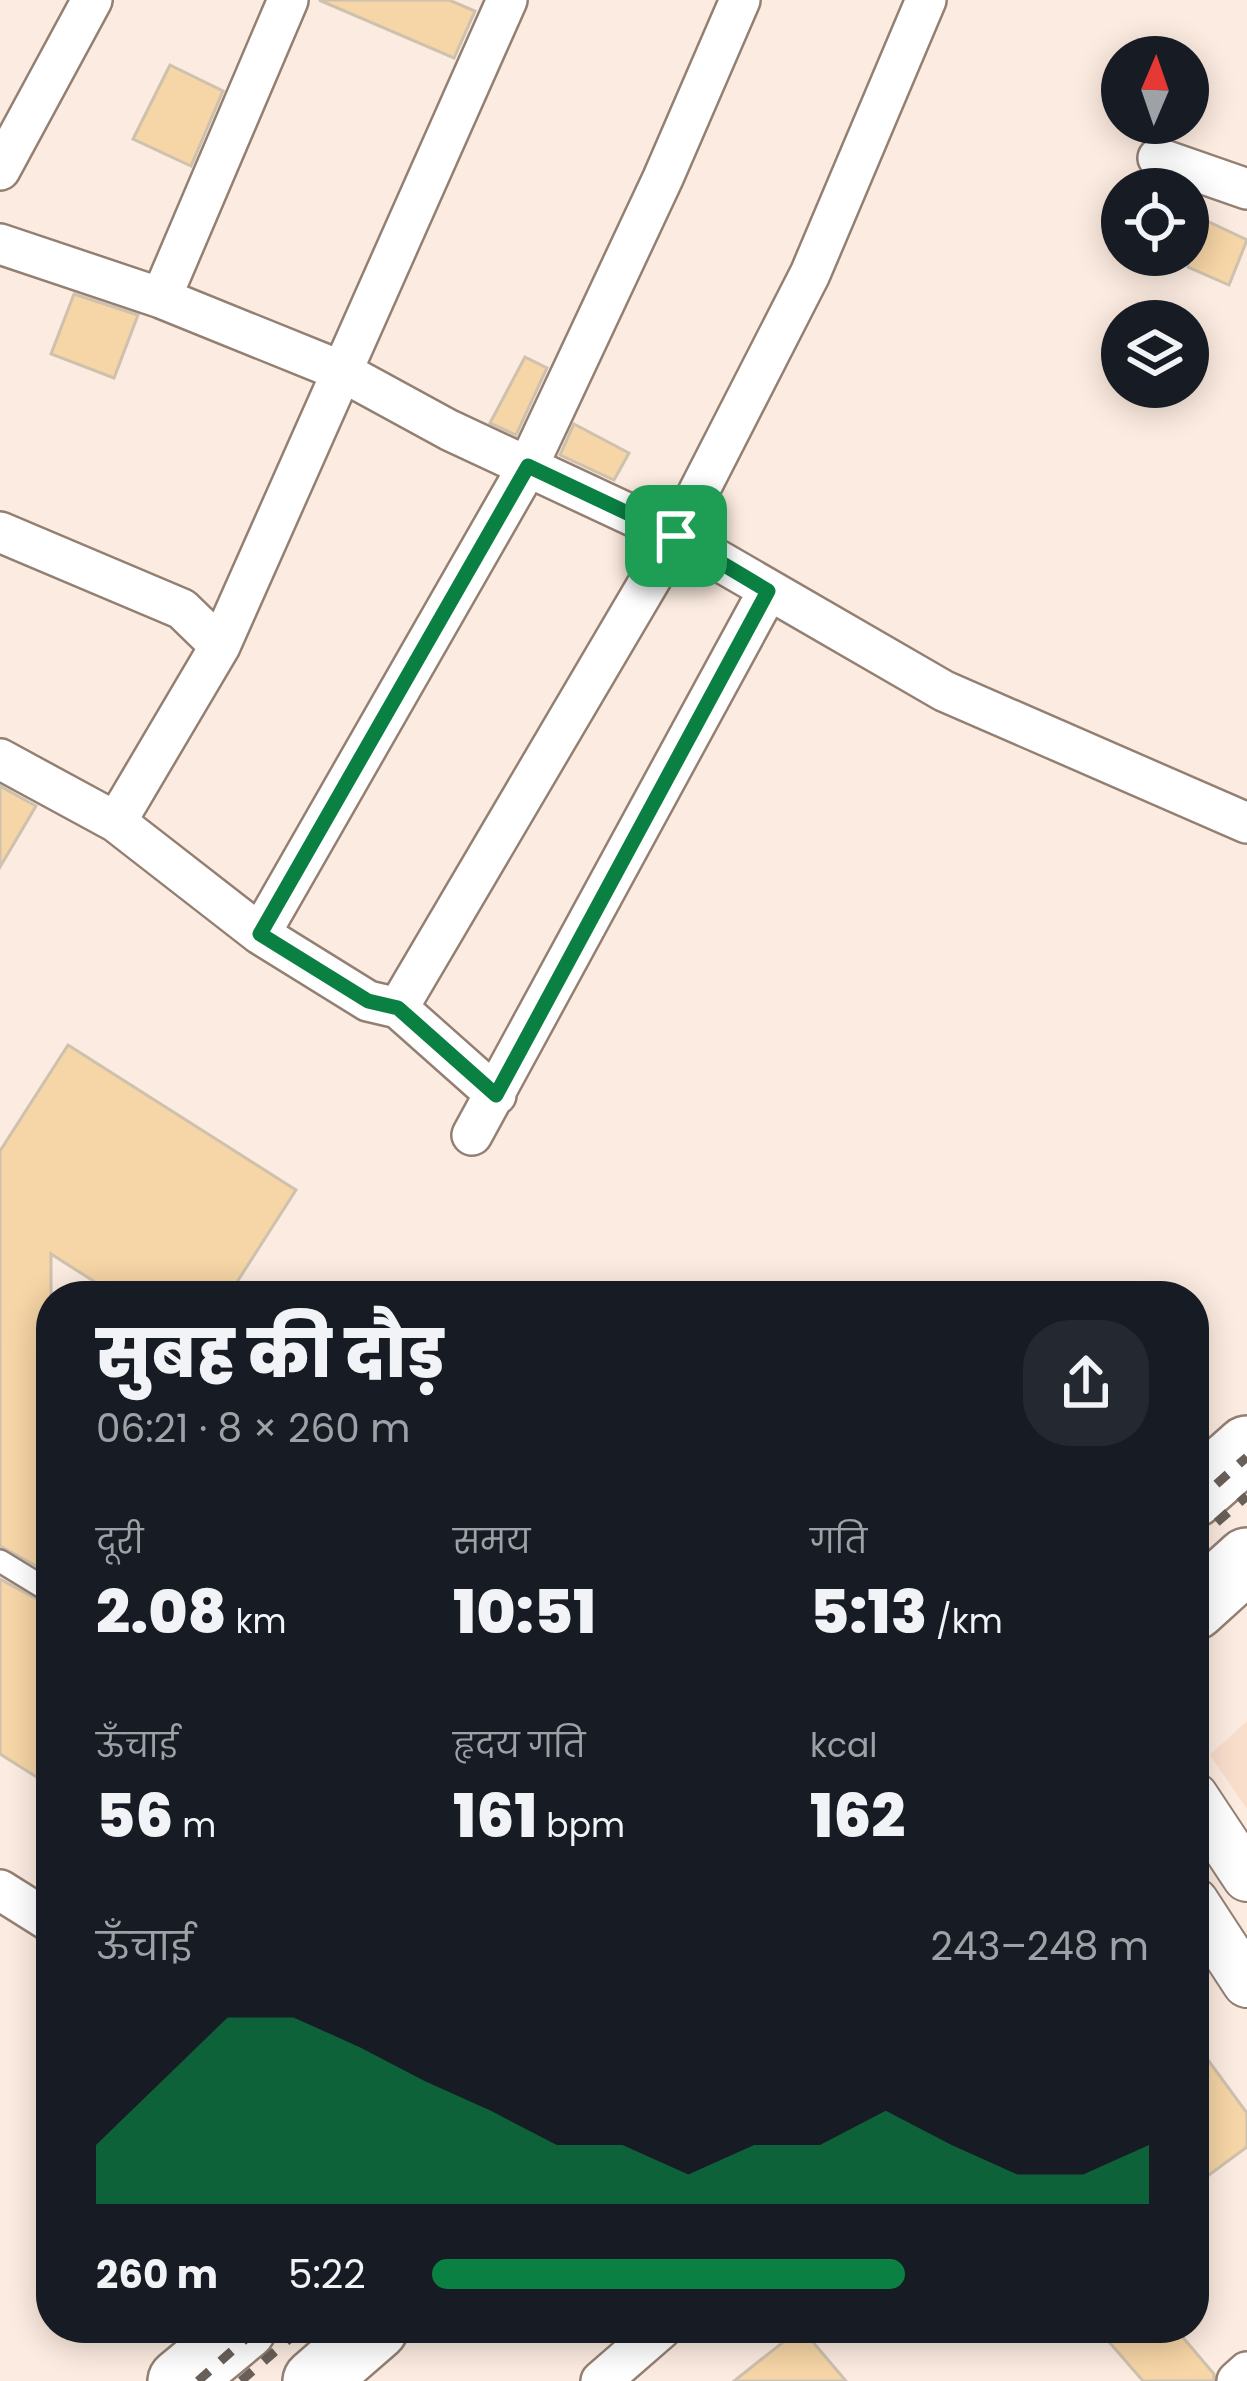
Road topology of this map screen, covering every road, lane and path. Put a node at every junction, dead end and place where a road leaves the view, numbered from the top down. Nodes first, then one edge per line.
1 (92, 0) edge
2 (288, 0) edge
3 (740, 0) edge
4 (926, 0) edge
5 (504, 1) edge
6 (1158, 158) dead end
7 (0, 170) edge
8 (1247, 189) edge
9 (0, 244) edge
10 (161, 298) junction
11 (339, 370) junction
12 (528, 466) junction
13 (0, 532) edge
14 (676, 536) junction
15 (768, 591) junction
16 (220, 646) junction
17 (0, 760) edge
18 (116, 822) junction
19 (1247, 824) edge
20 (260, 934) junction
21 (398, 1008) junction
22 (496, 1095) junction
23 (472, 1135) dead end
24 (1247, 1448) edge
25 (1209, 1482) edge
26 (0, 1561) edge
27 (1247, 1561) edge
28 (36, 1583) edge
29 (1209, 1595) edge
30 (1209, 1820) edge
31 (1247, 1877) edge
32 (0, 1890) edge
33 (36, 1913) edge
34 (1209, 1925) edge
35 (1247, 1983) edge
36 (226, 2343) edge
37 (359, 2343) edge
38 (645, 2343) edge
39 (1247, 2372) edge
40 (180, 2381) edge
41 (315, 2381) edge
42 (602, 2381) edge
43 (1237, 2381) edge

1 - 7 street
2 - 10 street
3 - 12 street
4 - 14 street
5 - 11 street
6 - 8 street
9 - 10 street
10 - 11 street
11 - 12 street
11 - 16 street
12 - 14 street
12 - 20 street
13 - 16 street
14 - 15 street
14 - 21 street
15 - 19 street
15 - 22 street
16 - 18 street
17 - 18 street
18 - 20 street
20 - 21 street
21 - 22 street
22 - 23 street
24 - 25 main road
26 - 28 lane
27 - 29 main road
30 - 31 street
32 - 33 street
34 - 35 street
36 - 40 main road
37 - 41 main road
38 - 42 street
39 - 43 street

